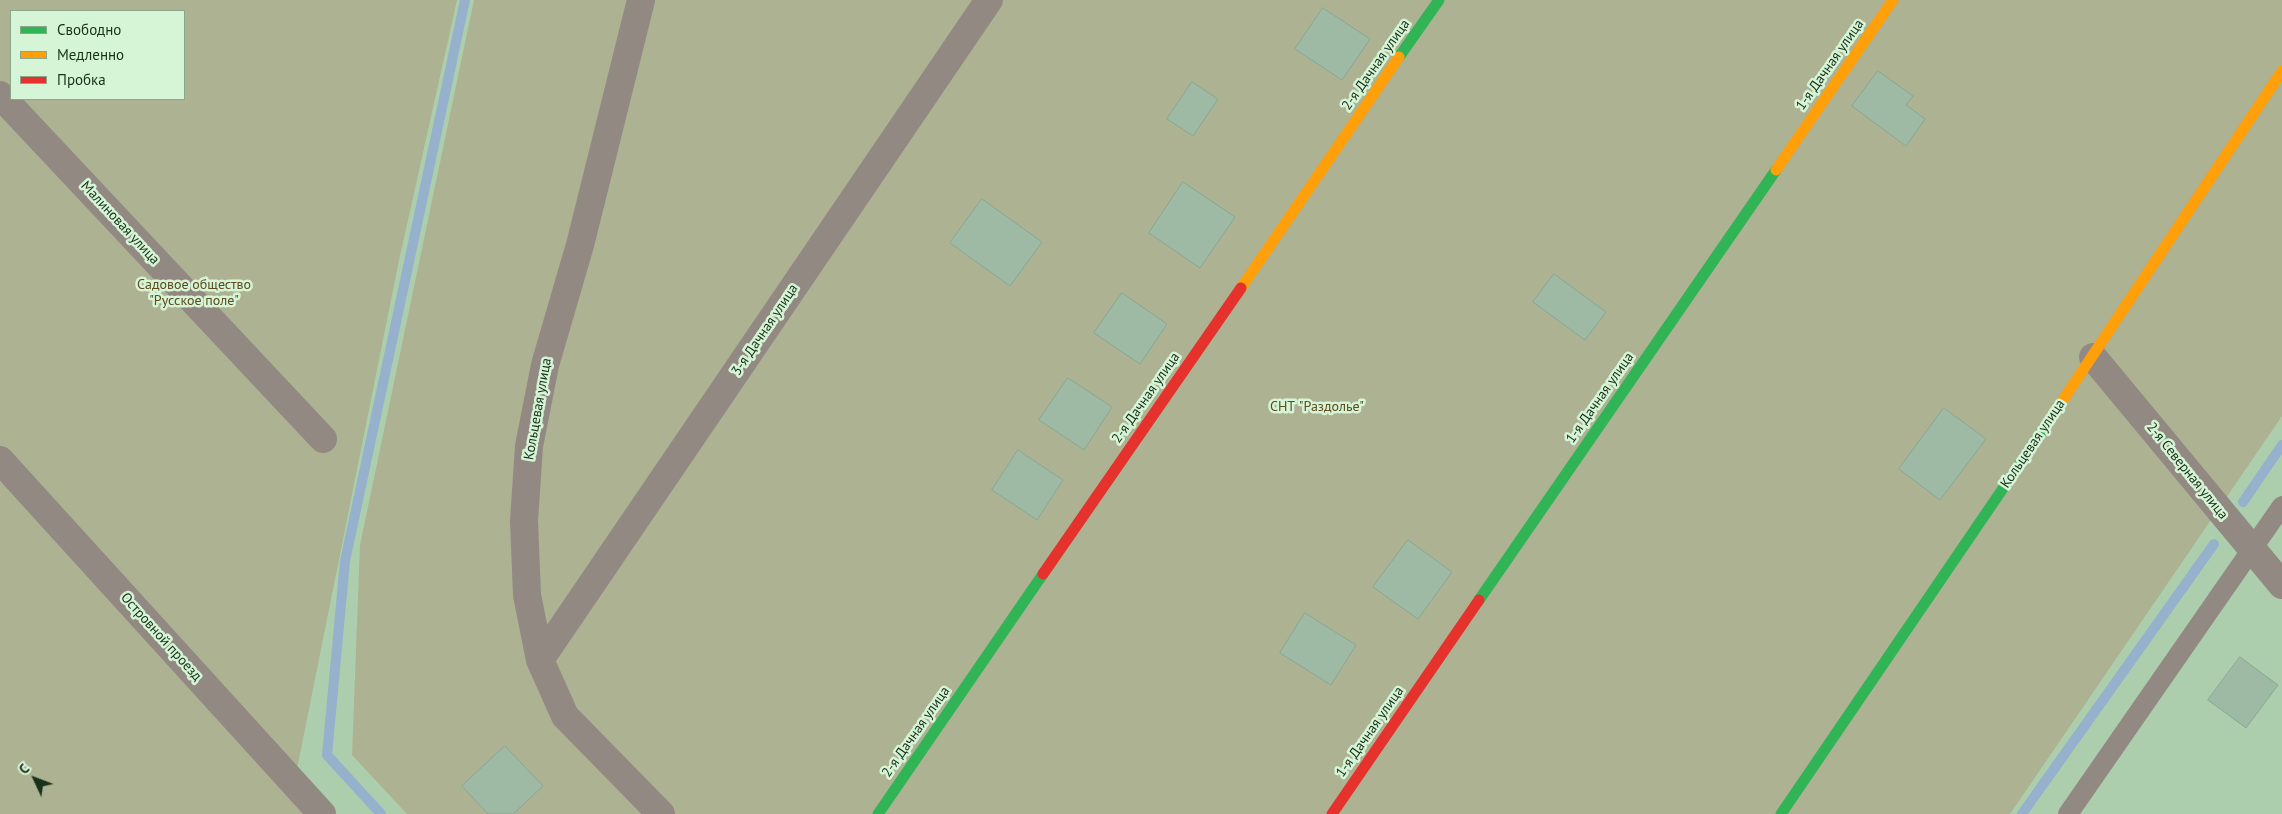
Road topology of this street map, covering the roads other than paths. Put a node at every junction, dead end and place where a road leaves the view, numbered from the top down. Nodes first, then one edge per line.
1 (641, 0) edge
2 (990, 0) edge
3 (1439, 0) edge
4 (1893, 0) edge
5 (2282, 71) edge
6 (0, 95) edge
7 (2093, 356) junction
8 (323, 438) dead end
9 (0, 460) edge
10 (2282, 506) edge
11 (2252, 550) junction
12 (2282, 585) edge
13 (540, 660) junction
14 (322, 814) edge
15 (661, 814) edge
16 (878, 814) edge
17 (1332, 814) edge
18 (1780, 814) edge
19 (2068, 814) edge

1 - 13 street, Кольцевая улица
2 - 13 street, 3-я Дачная улица
3 - 16 street, 2-я Дачная улица
4 - 17 street, 1-я Дачная улица
5 - 7 street, Кольцевая улица
6 - 8 street, Малиновая улица
7 - 11 street, 2-я Северная улица
7 - 18 street, Кольцевая улица
9 - 14 street, Островной проезд
10 - 11 lane
11 - 12 street, 2-я Северная улица
11 - 19 lane
13 - 15 street, Кольцевая улица

